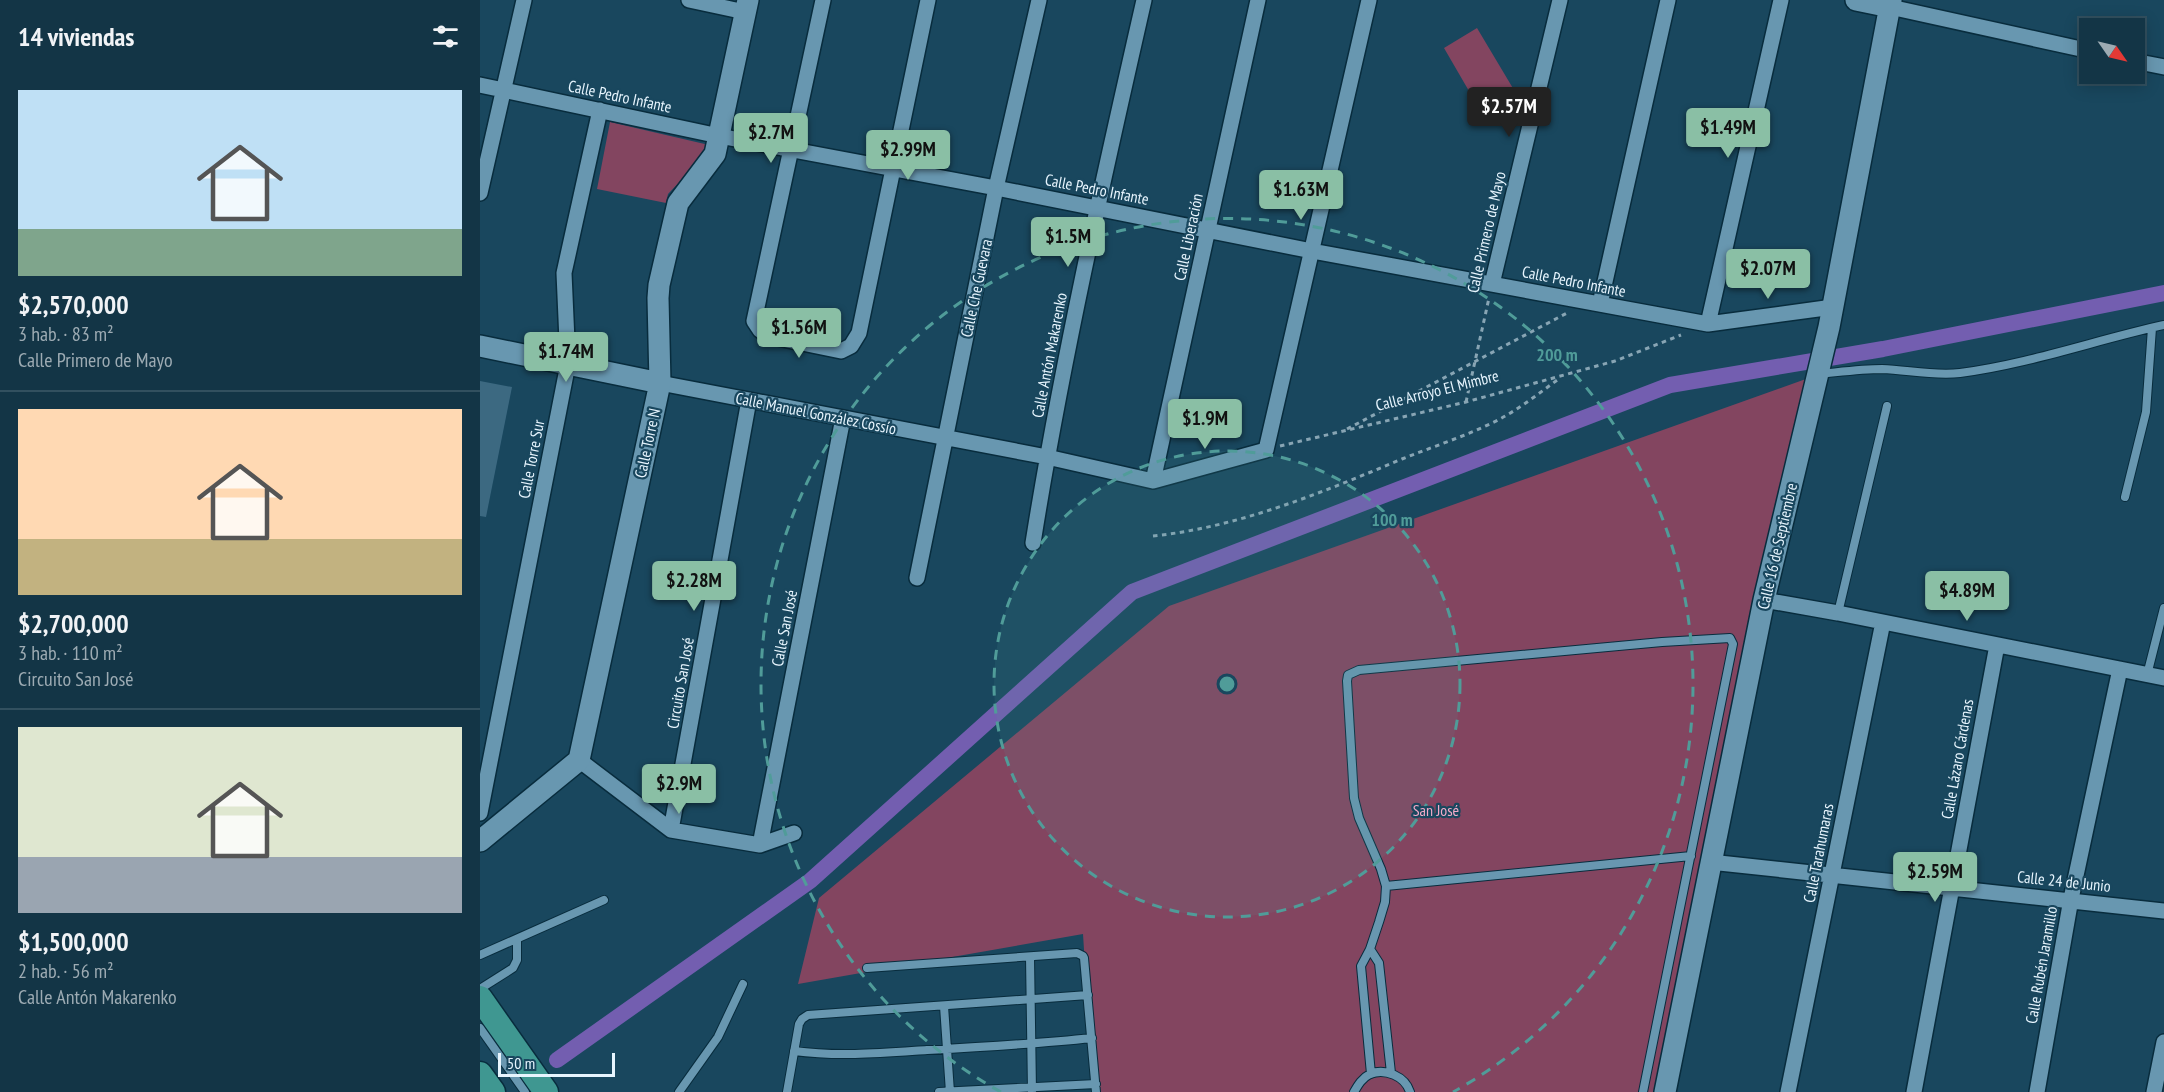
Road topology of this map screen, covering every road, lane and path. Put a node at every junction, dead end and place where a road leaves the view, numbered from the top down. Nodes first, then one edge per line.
1 (524, 0) edge
2 (689, 0) edge
3 (823, 0) edge
4 (928, 0) edge
5 (1039, 0) edge
6 (1144, 0) edge
7 (1258, 0) edge
8 (1369, 0) edge
9 (1560, 0) edge
10 (1668, 0) edge
11 (1781, 0) edge
12 (1856, 0) edge
13 (1890, 4) edge
14 (746, 6) edge
15 (2079, 48) edge
16 (2145, 63) edge
17 (2164, 67) edge
18 (480, 85) edge
19 (503, 90) junction
20 (600, 110) junction
21 (719, 136) junction
22 (791, 149) junction
23 (894, 169) junction
24 (996, 188) junction
25 (480, 193) edge
26 (1097, 208) junction
27 (1208, 230) junction
28 (1312, 251) junction
29 (1492, 284) junction
30 (1593, 303) junction
31 (1831, 317) junction
32 (1708, 324) junction
33 (2164, 325) edge
34 (2152, 328) junction
35 (480, 346) edge
36 (1475, 360) junction
37 (568, 364) junction
38 (1819, 368) junction
39 (1564, 375) junction
40 (660, 382) junction
41 (749, 400) junction
42 (1466, 402) junction
43 (1887, 406) dead end
44 (843, 418) junction
45 (1342, 431) junction
46 (945, 438) junction
47 (1266, 450) junction
48 (1047, 457) junction
49 (1153, 482) junction
50 (2125, 497) dead end
51 (1154, 536) dead end
52 (1033, 543) dead end
53 (917, 578) dead end
54 (1764, 600) junction
55 (2164, 608) edge
56 (1838, 612) junction
57 (1883, 622) junction
58 (1997, 645) junction
59 (2120, 669) junction
60 (2147, 675) junction
61 (2164, 678) edge
62 (579, 760) junction
63 (480, 813) edge
64 (671, 830) junction
65 (794, 832) dead end
66 (480, 841) edge
67 (760, 845) junction
68 (1701, 859) junction
69 (1831, 876) junction
70 (1386, 886) junction
71 (1952, 888) junction
72 (2071, 899) junction
73 (604, 900) dead end
74 (2164, 910) edge
75 (517, 939) junction
76 (1370, 949) junction
77 (480, 955) edge
78 (1030, 957) junction
79 (867, 968) dead end
80 (743, 984) dead end
81 (480, 989) edge
82 (1088, 995) junction
83 (480, 998) edge
84 (1030, 1000) junction
85 (944, 1006) junction
86 (480, 1028) edge
87 (1092, 1038) junction
88 (1031, 1044) junction
89 (2163, 1048) edge
90 (948, 1049) junction
91 (794, 1050) junction
92 (1390, 1073) junction
93 (480, 1074) edge
94 (1371, 1074) junction
95 (1096, 1088) edge
96 (1032, 1090) edge
97 (493, 1092) edge
98 (525, 1092) edge
99 (546, 1092) edge
100 (679, 1092) edge
101 (787, 1092) edge
102 (939, 1092) edge
103 (950, 1092) edge
104 (1354, 1092) edge
105 (1410, 1092) edge
106 (1643, 1092) edge
107 (1665, 1092) edge
108 (1788, 1092) edge
109 (1914, 1092) edge
110 (2037, 1092) edge
111 (2154, 1092) edge

1 - 19 street
2 - 14 street
3 - 22 street
4 - 23 street
5 - 24 street, Calle Che Guevara
6 - 26 street, Calle Antón Makarenko
7 - 27 street, Calle Liberación
8 - 28 street
9 - 29 street, Calle Primero de Mayo
10 - 30 street
11 - 32 street
12 - 13 main road
13 - 15 street
13 - 31 main road, Calle 16 de Septiembre
14 - 21 main road, Calle Torre N
16 - 17 street
18 - 19 street, Calle Pedro Infante
19 - 20 street, Calle Pedro Infante
19 - 25 street
20 - 21 street, Calle Pedro Infante
20 - 37 street, Calle Torre Sur
21 - 22 street, Calle Pedro Infante
21 - 40 main road, Calle Torre N
22 - 23 street, Calle Pedro Infante
22 - 23 street
23 - 24 street, Calle Pedro Infante
24 - 26 street, Calle Pedro Infante
24 - 46 street, Calle Che Guevara
26 - 27 street, Calle Pedro Infante
26 - 48 street, Calle Antón Makarenko
27 - 28 street, Calle Pedro Infante
27 - 49 street, Calle Liberación
28 - 29 street, Calle Pedro Infante
28 - 47 street
29 - 30 street, Calle Pedro Infante
29 - 36 path, Calle Primero de Mayo
30 - 32 street, Calle Pedro Infante
30 - 36 path
31 - 32 street
31 - 38 main road, Calle 16 de Septiembre
32 - 39 path, Calle Arroyo El Mimbre
33 - 34 lane
34 - 38 lane
34 - 50 lane
35 - 37 main road, Calle Manuel González Cossío
36 - 42 path, Calle Primero de Mayo
36 - 45 path
37 - 40 main road, Calle Manuel González Cossío
37 - 63 street, Calle Torre Sur
38 - 54 main road, Calle 16 de Septiembre
39 - 42 path, Calle Arroyo El Mimbre
39 - 51 path
40 - 41 street, Calle Manuel González Cossío
40 - 62 main road, Calle Torre N
41 - 44 street, Calle Manuel González Cossío
41 - 64 street, Circuito San José
42 - 45 path, Calle Arroyo El Mimbre
43 - 56 lane
44 - 46 street, Calle Manuel González Cossío
44 - 67 street, Calle San José
45 - 47 path, Calle Arroyo El Mimbre
46 - 48 street, Calle Manuel González Cossío
46 - 53 street, Calle Che Guevara
47 - 49 street
48 - 49 street, Calle Manuel González Cossío
48 - 52 street, Calle Antón Makarenko
54 - 56 street
54 - 68 main road, Calle 16 de Septiembre
55 - 60 lane
56 - 57 street
57 - 58 street
57 - 69 street, Calle Tarahumaras
58 - 59 street
58 - 71 street, Calle Lázaro Cárdenas
59 - 60 street
59 - 72 street, Calle Rubén Jaramillo
60 - 61 street
62 - 64 street
62 - 66 main road
64 - 67 street
65 - 67 street
68 - 69 street, Calle 24 de Junio
68 - 70 lane
68 - 70 lane
68 - 106 lane
68 - 107 main road, Calle 16 de Septiembre
69 - 71 street, Calle 24 de Junio
69 - 108 street, Calle Tarahumaras
70 - 76 lane
71 - 72 street, Calle 24 de Junio
71 - 109 street, Calle Lázaro Cárdenas
72 - 74 street, Calle 24 de Junio
72 - 110 street, Calle Rubén Jaramillo
73 - 75 lane
75 - 77 lane
75 - 81 lane
76 - 92 lane
76 - 94 lane
78 - 79 lane
78 - 82 lane
78 - 84 lane
80 - 100 lane
82 - 84 lane
82 - 87 lane
83 - 99 main road
84 - 85 lane
84 - 88 lane
85 - 90 lane
85 - 91 lane
86 - 98 lane
87 - 88 lane
87 - 95 lane
88 - 90 lane
88 - 96 lane
89 - 111 street
90 - 91 lane
90 - 103 lane
91 - 101 lane
92 - 94 lane
92 - 105 lane
93 - 97 main road
94 - 104 lane
95 - 96 lane
96 - 103 lane
102 - 103 lane

